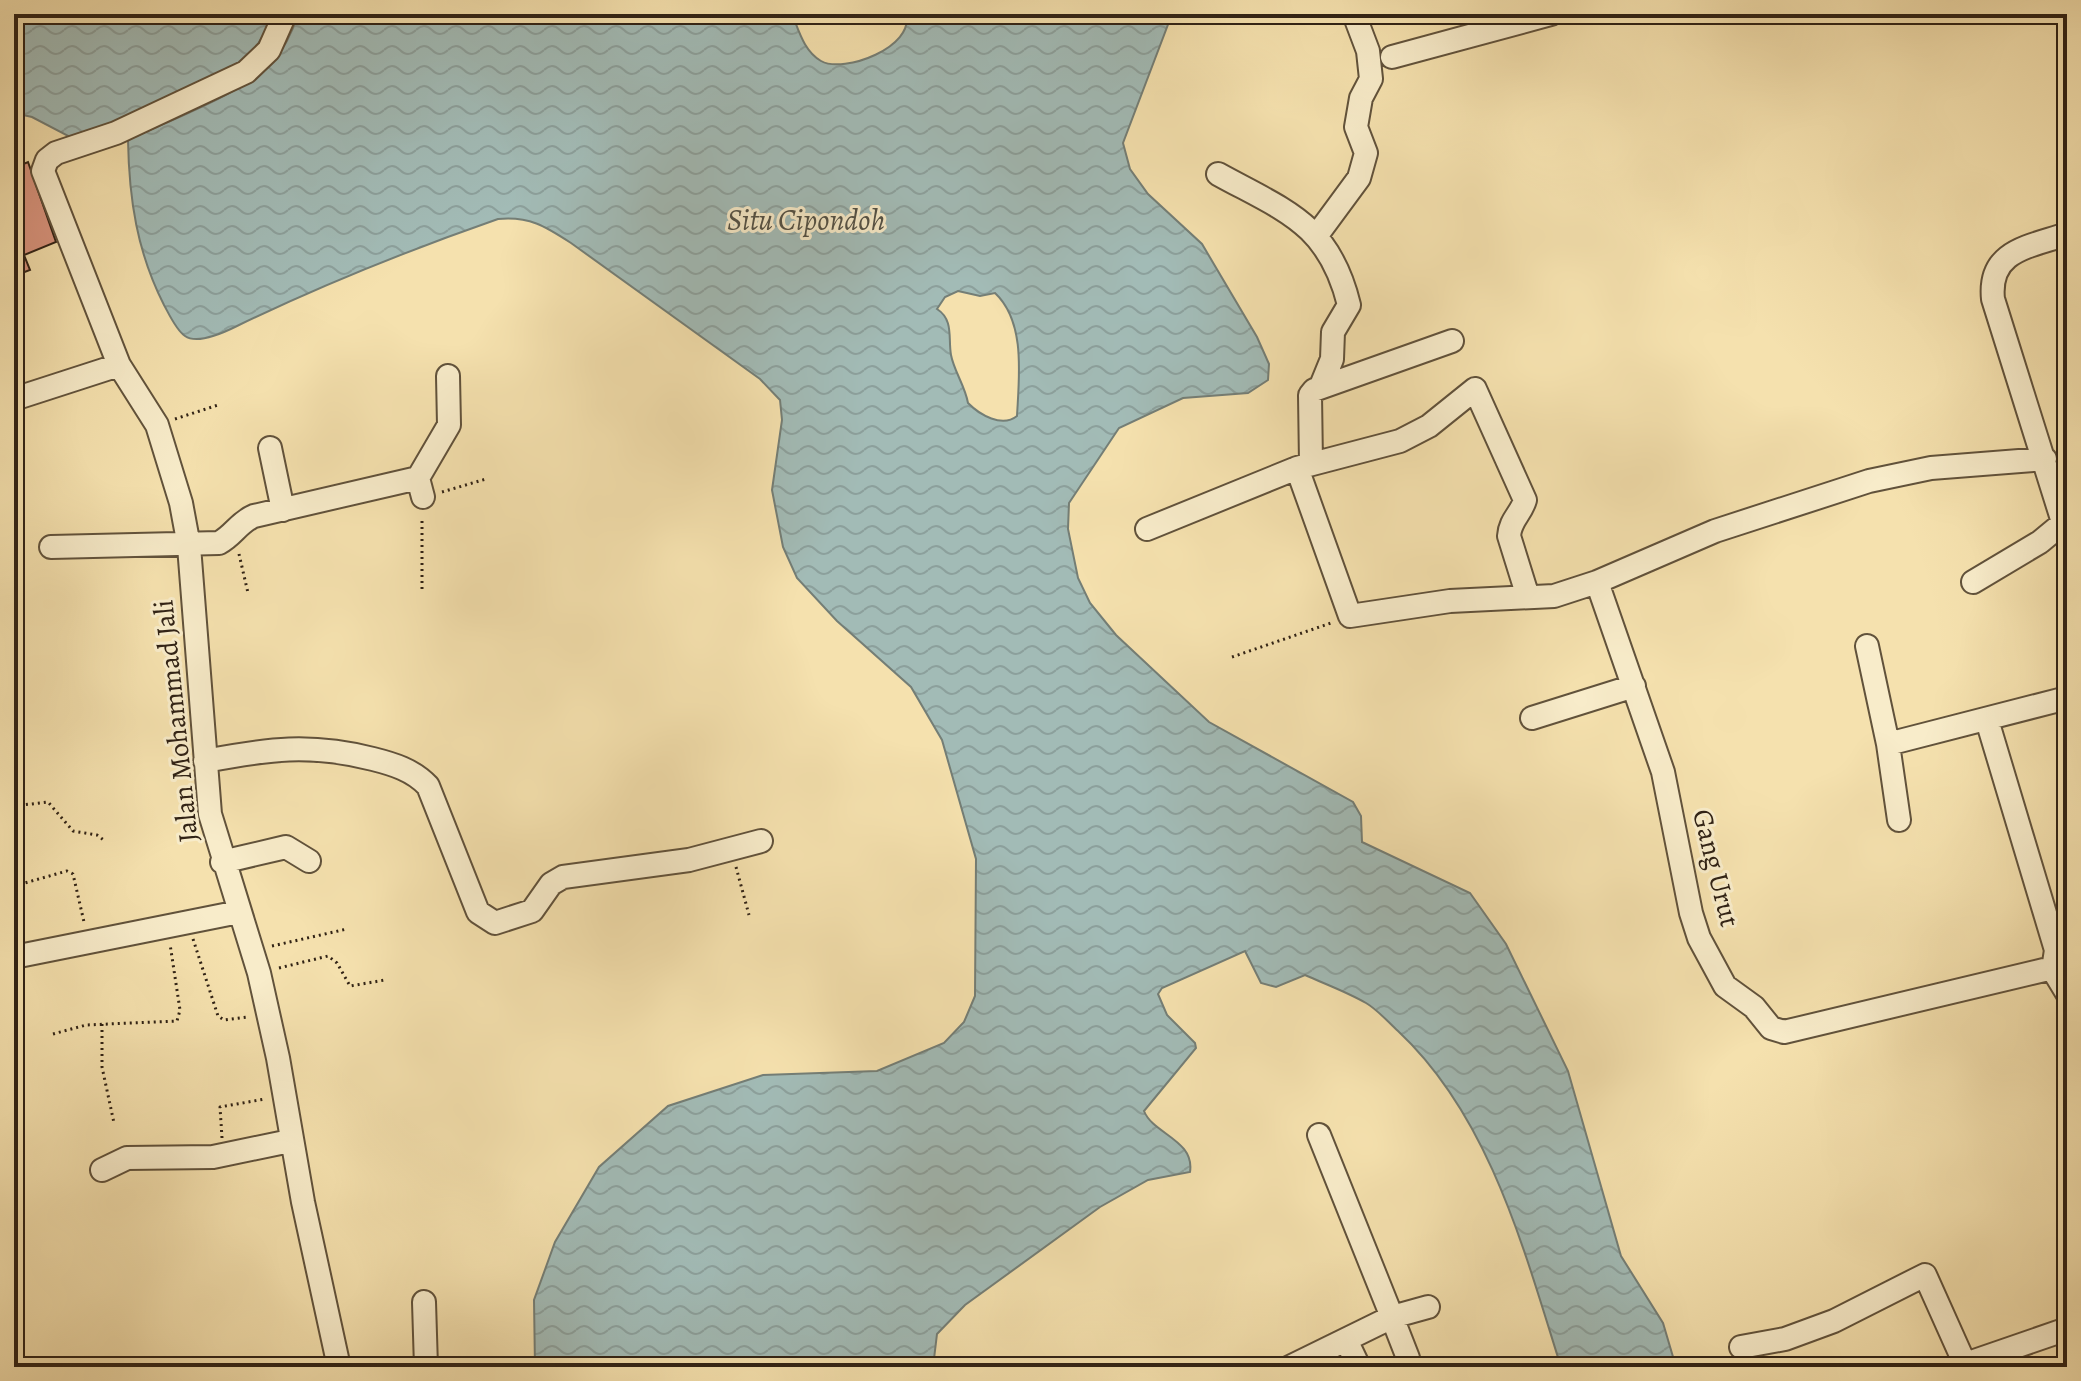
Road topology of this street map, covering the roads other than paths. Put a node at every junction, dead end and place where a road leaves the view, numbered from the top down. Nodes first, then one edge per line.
1 (285, 14) edge
2 (1354, 14) edge
3 (1551, 14) edge
4 (1392, 57) dead end
5 (1218, 174) dead end
6 (2067, 234) edge
7 (1317, 235) junction
8 (1452, 341) dead end
9 (119, 365) junction
10 (448, 376) dead end
11 (1321, 386) junction
12 (14, 399) edge
13 (270, 448) dead end
14 (2045, 459) junction
15 (1304, 465) junction
16 (283, 510) junction
17 (1147, 529) dead end
18 (2065, 529) edge
19 (189, 546) junction
20 (51, 547) dead end
21 (1597, 582) junction
22 (1973, 582) dead end
23 (1528, 597) junction
24 (1867, 646) dead end
25 (1634, 686) junction
26 (2067, 698) edge
27 (1532, 718) dead end
28 (1987, 720) junction
29 (1888, 744) junction
30 (205, 761) junction
31 (1899, 820) dead end
32 (761, 841) dead end
33 (309, 861) dead end
34 (222, 862) junction
35 (239, 912) junction
36 (14, 957) edge
37 (2053, 970) junction
38 (2067, 993) edge
39 (1319, 1135) dead end
40 (290, 1141) junction
41 (102, 1170) dead end
42 (424, 1302) dead end
43 (1428, 1307) dead end
44 (1392, 1317) junction
45 (2067, 1329) edge
46 (1347, 1342) junction
47 (1741, 1347) dead end
48 (1408, 1358) dead end
49 (1960, 1365) edge
50 (339, 1367) edge
51 (426, 1367) edge
52 (1290, 1367) edge
53 (1359, 1367) edge

1 - 9 street, Jalan Mohammad Jali
2 - 7 street
3 - 4 street
5 - 7 street
6 - 14 street
7 - 11 street
8 - 11 street
9 - 12 street
9 - 19 street, Jalan Mohammad Jali
10 - 16 street
11 - 15 street
13 - 16 street
14 - 18 street
14 - 21 street
15 - 17 street
15 - 23 street
15 - 23 street
16 - 19 street
18 - 22 street
19 - 20 street
19 - 30 street, Jalan Mohammad Jali
21 - 23 street
21 - 25 street, Gang Urut
24 - 29 street
25 - 27 street
25 - 37 street, Gang Urut
26 - 28 street
28 - 29 street
28 - 37 street
29 - 31 street
30 - 32 street
30 - 34 street, Jalan Mohammad Jali
33 - 34 street
34 - 35 street, Jalan Mohammad Jali
35 - 36 street
35 - 40 street, Jalan Mohammad Jali
37 - 38 street
39 - 44 street
40 - 41 street
40 - 50 street, Jalan Mohammad Jali
42 - 51 street
43 - 44 street
44 - 46 street
44 - 48 street
45 - 49 street
46 - 52 street
46 - 53 street
47 - 49 street

